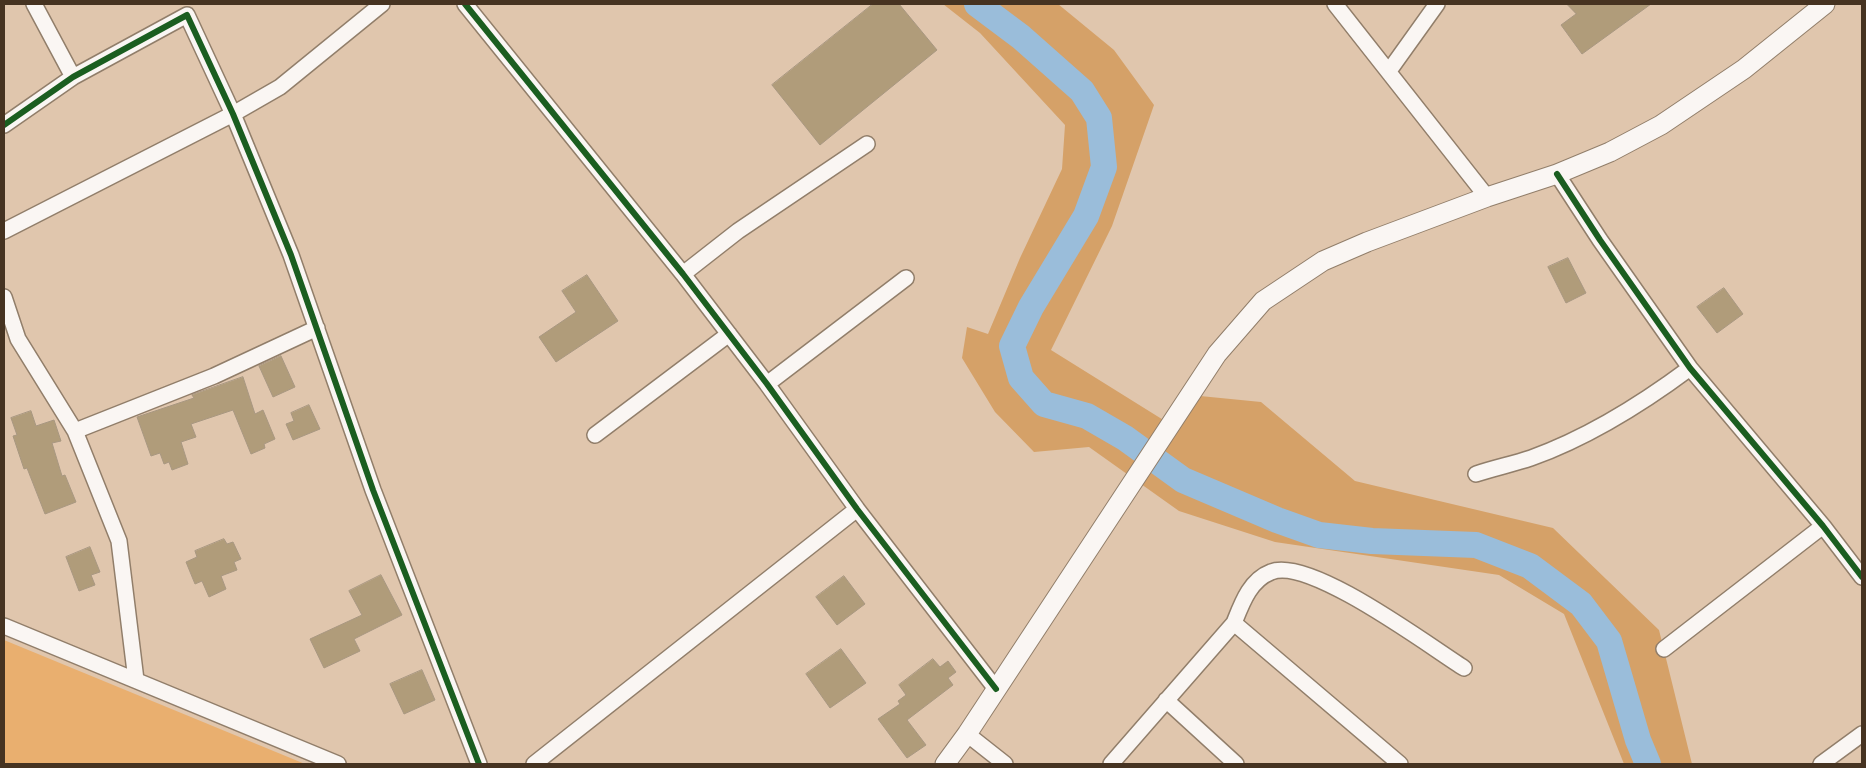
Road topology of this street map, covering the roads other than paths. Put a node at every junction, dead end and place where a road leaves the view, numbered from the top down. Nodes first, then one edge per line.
1 (34, 4) edge
2 (382, 4) edge
3 (465, 4) edge
4 (1335, 4) edge
5 (1438, 4) edge
6 (1825, 4) edge
7 (186, 10) edge
8 (1389, 71) junction
9 (73, 77) junction
10 (233, 114) junction
11 (4, 124) edge
12 (867, 144) dead end
13 (1557, 174) junction
14 (1487, 197) junction
15 (4, 231) edge
16 (683, 274) junction
17 (906, 278) dead end
18 (4, 297) edge
19 (317, 328) junction
20 (728, 334) junction
21 (1690, 368) junction
22 (767, 384) junction
23 (75, 431) junction
24 (595, 435) dead end
25 (1476, 474) dead end
26 (857, 509) junction
27 (1823, 526) junction
28 (1862, 578) edge
29 (1234, 623) junction
30 (4, 626) edge
31 (1664, 649) dead end
32 (1464, 668) dead end
33 (136, 680) junction
34 (996, 689) junction
35 (1166, 700) junction
36 (968, 734) junction
37 (1862, 734) edge
38 (338, 764) edge
39 (479, 764) edge
40 (534, 764) edge
41 (945, 764) edge
42 (1005, 764) edge
43 (1111, 764) edge
44 (1236, 764) edge
45 (1400, 764) edge
46 (1821, 764) edge

1 - 9 street
2 - 10 street
3 - 16 street
4 - 8 street
5 - 8 street
6 - 13 main road
7 - 9 street
7 - 10 street
8 - 14 street
9 - 11 street
10 - 15 street
10 - 19 street
12 - 16 street
13 - 14 main road
13 - 21 street
14 - 34 main road
16 - 20 street
17 - 22 street
18 - 23 street
19 - 23 street
19 - 39 street
20 - 22 street
20 - 24 street
21 - 25 street
21 - 27 street
22 - 26 street
23 - 33 street
26 - 34 street
26 - 40 street
27 - 28 street
27 - 31 street
29 - 32 street
29 - 35 street
29 - 45 street
30 - 33 street
33 - 38 street
34 - 36 main road
35 - 43 street
35 - 44 street
36 - 41 main road
36 - 42 street
37 - 46 street

